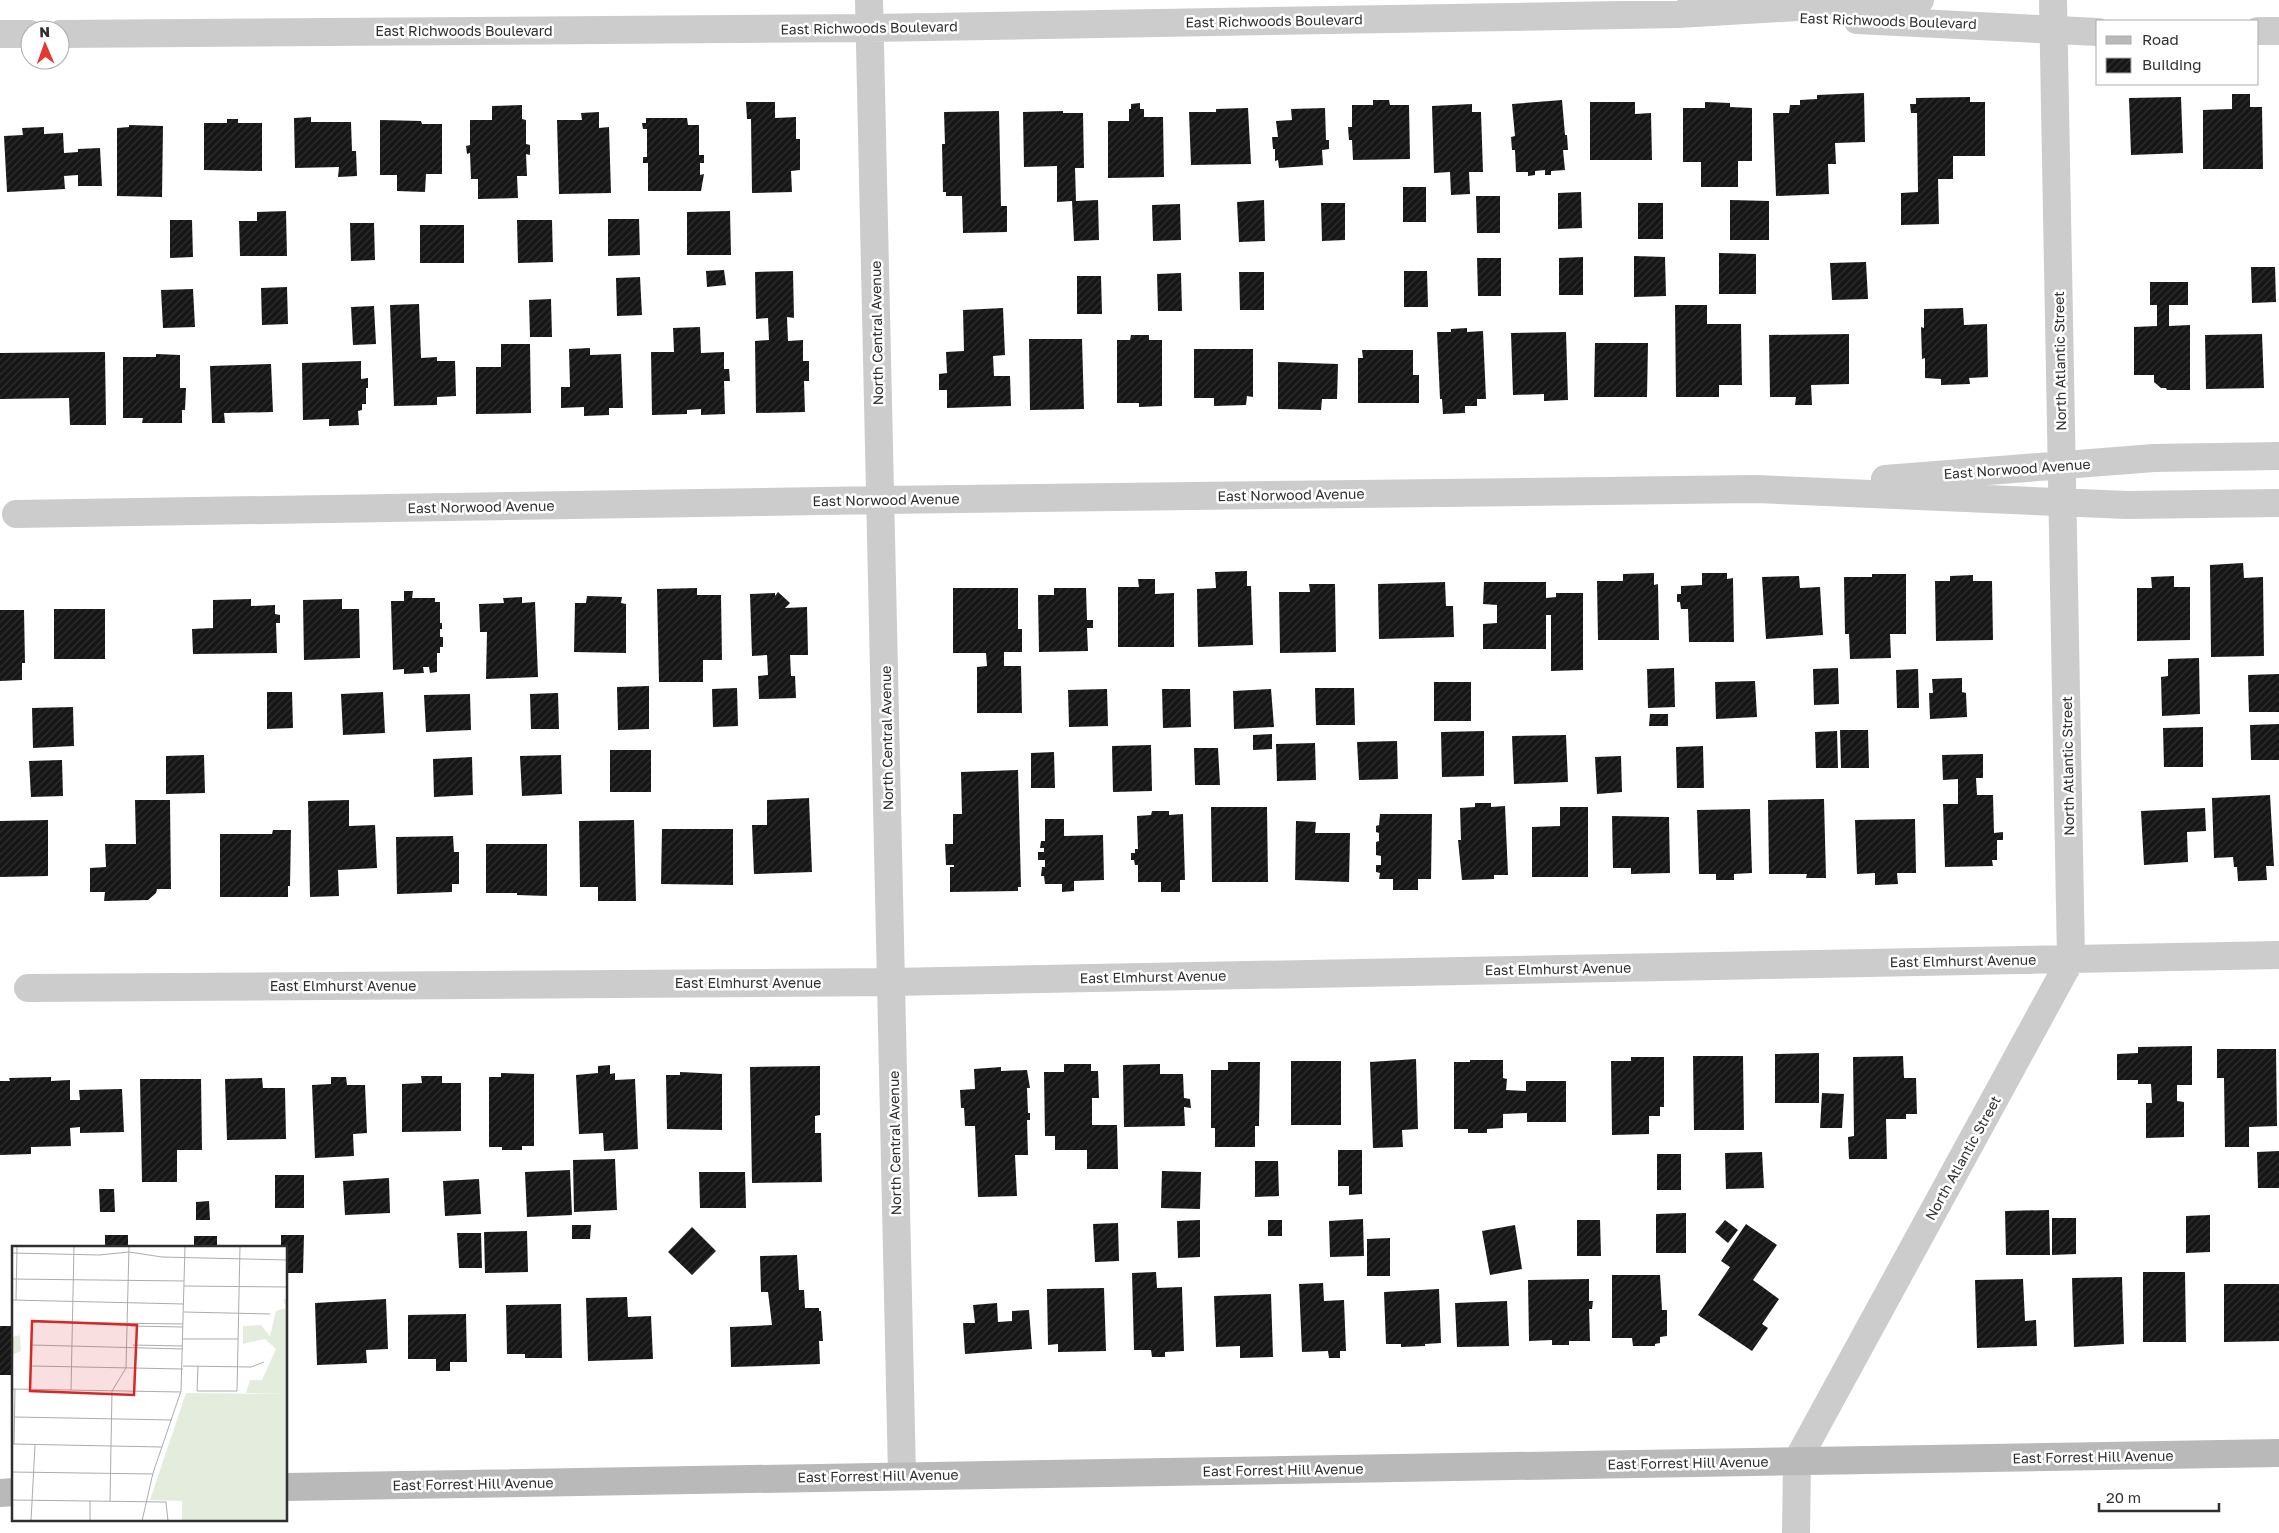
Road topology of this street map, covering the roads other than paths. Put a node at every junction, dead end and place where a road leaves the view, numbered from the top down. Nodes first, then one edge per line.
1 (870, 0) edge
2 (1920, 0) edge
3 (2053, 0) edge
4 (1678, 14) junction
5 (870, 28) junction
6 (2053, 30) junction
7 (2279, 30) edge
8 (2259, 31) edge
9 (2096, 32) edge
10 (0, 34) edge
11 (20, 34) edge
12 (70, 34) edge
13 (2279, 456) edge
14 (2062, 465) junction
15 (1756, 489) junction
16 (882, 500) junction
17 (2063, 502) junction
18 (2279, 503) edge
19 (16, 514) dead end
20 (2279, 955) edge
21 (2071, 959) junction
22 (892, 982) junction
23 (28, 988) dead end
24 (2279, 1453) edge
25 (1797, 1462) junction
26 (902, 1476) junction
27 (288, 1487) edge
28 (1796, 1533) edge

1 - 5 street, North Central Avenue
2 - 4 street, East Richwoods Boulevard
3 - 6 street, North Atlantic Street
4 - 5 street, East Richwoods Boulevard
4 - 6 street, East Richwoods Boulevard
5 - 12 street, East Richwoods Boulevard
5 - 16 street, North Central Avenue
6 - 9 street, East Richwoods Boulevard
6 - 14 street, North Atlantic Street
7 - 8 street
10 - 11 street
13 - 14 street, East Norwood Avenue
14 - 15 street, East Norwood Avenue
14 - 17 street, North Atlantic Street
15 - 16 street, East Norwood Avenue
15 - 17 street, East Norwood Avenue
16 - 19 street, East Norwood Avenue
16 - 22 street, North Central Avenue
17 - 18 street, East Norwood Avenue
17 - 21 street, North Atlantic Street
20 - 21 street, East Elmhurst Avenue
21 - 22 street, East Elmhurst Avenue
21 - 25 street, North Atlantic Street
22 - 23 street, East Elmhurst Avenue
22 - 26 street, North Central Avenue
24 - 25 main road, East Forrest Hill Avenue
25 - 26 main road, East Forrest Hill Avenue
25 - 28 street
26 - 27 main road, East Forrest Hill Avenue

